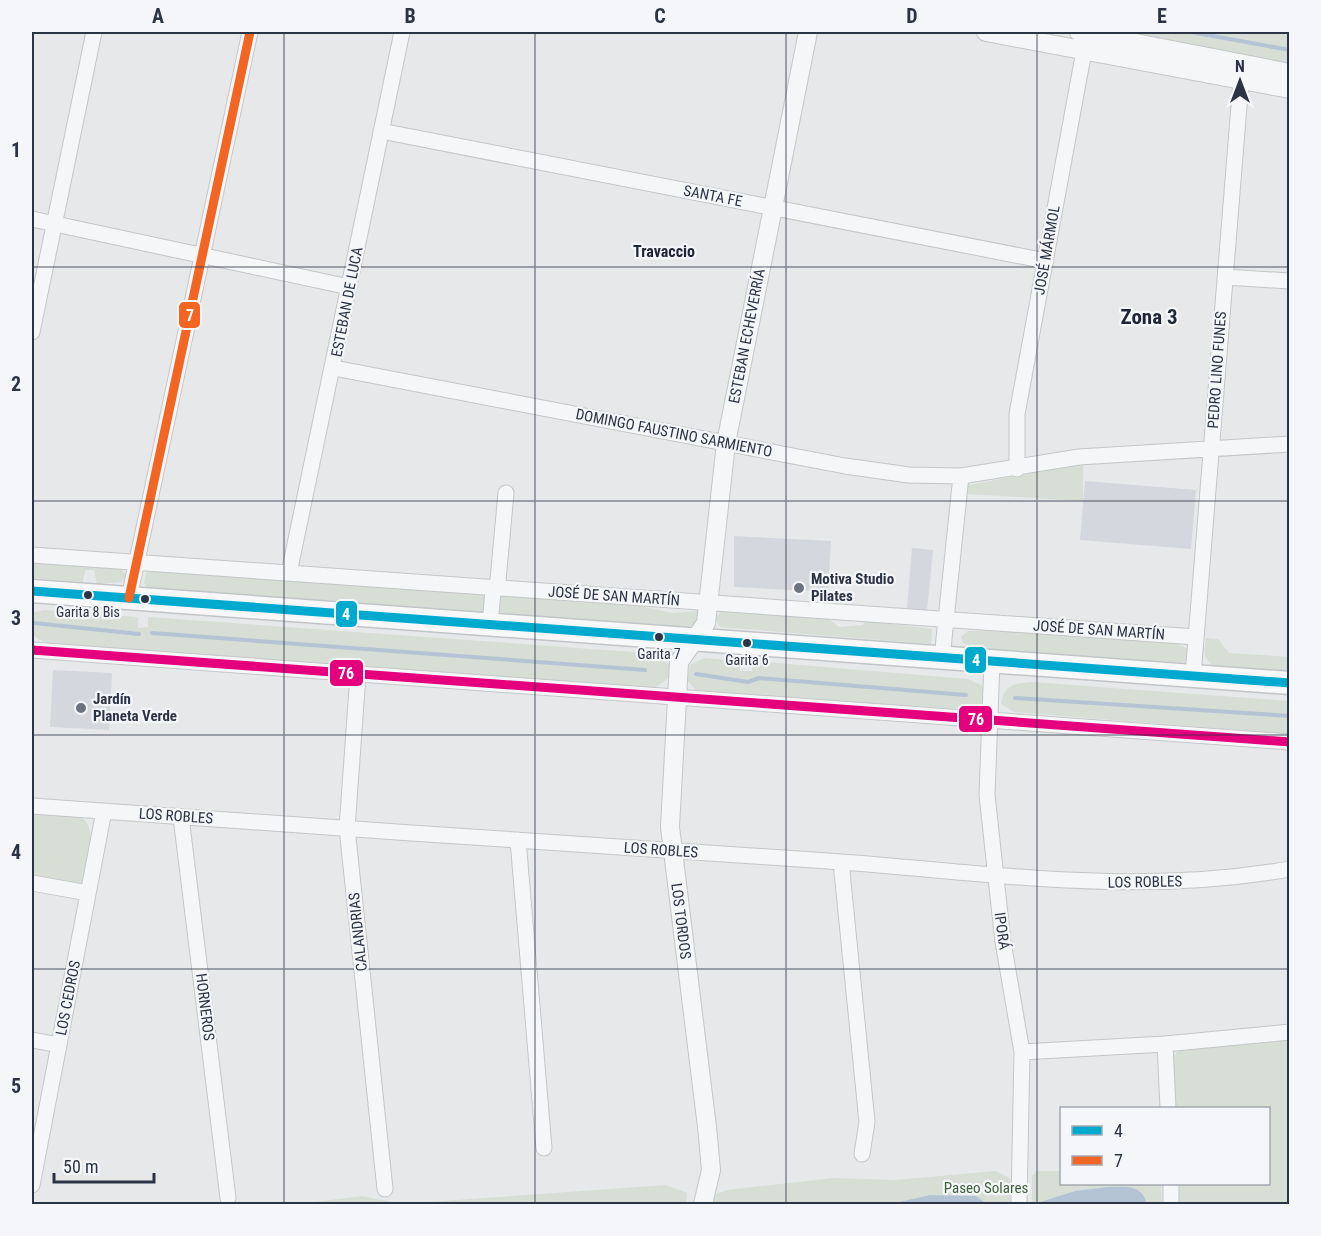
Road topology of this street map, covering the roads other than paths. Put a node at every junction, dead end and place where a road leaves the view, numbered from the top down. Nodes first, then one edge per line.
1 (94, 32) edge
2 (250, 32) edge
3 (402, 32) edge
4 (808, 32) edge
5 (986, 32) edge
6 (1083, 38) edge
7 (1241, 72) junction
8 (1290, 73) edge
9 (1290, 89) edge
10 (381, 131) junction
11 (772, 208) junction
12 (32, 219) edge
13 (54, 224) junction
14 (202, 255) junction
15 (1046, 261) junction
16 (1225, 277) junction
17 (1290, 281) edge
18 (349, 287) junction
19 (32, 332) edge
20 (334, 368) junction
21 (726, 443) junction
22 (1290, 444) edge
23 (1211, 450) junction
24 (1017, 469) junction
25 (961, 476) junction
26 (506, 493) dead end
27 (32, 555) edge
28 (137, 562) junction
29 (289, 573) junction
30 (494, 588) junction
31 (32, 591) edge
32 (129, 598) junction
33 (709, 603) junction
34 (946, 620) junction
35 (489, 624) junction
36 (1196, 637) junction
37 (694, 640) junction
38 (32, 650) edge
39 (942, 658) junction
40 (992, 661) junction
41 (358, 675) junction
42 (1193, 676) junction
43 (1290, 683) edge
44 (678, 698) junction
45 (990, 721) junction
46 (1290, 742) edge
47 (32, 806) edge
48 (104, 811) junction
49 (181, 817) junction
50 (347, 828) junction
51 (518, 840) junction
52 (673, 851) junction
53 (841, 862) junction
54 (1290, 869) edge
55 (994, 875) junction
56 (32, 883) edge
57 (88, 893) junction
58 (1290, 1032) edge
59 (32, 1040) edge
60 (1165, 1044) junction
61 (58, 1045) junction
62 (1022, 1052) junction
63 (1168, 1107) edge
64 (544, 1148) dead end
65 (862, 1154) dead end
66 (32, 1185) edge
67 (1171, 1185) edge
68 (385, 1189) dead end
69 (228, 1198) dead end
70 (1019, 1202) edge
71 (703, 1204) edge
72 (1172, 1204) edge

1 - 13 street
2 - 14 street
3 - 10 street, ESTEBAN DE LUCA
4 - 11 street, ESTEBAN ECHEVERRÍA
5 - 6 street
6 - 7 street
6 - 15 street, JOSÉ MÁRMOL
7 - 8 street
7 - 9 street
7 - 16 street, PEDRO LINO FUNES
10 - 11 street, SANTA FE
10 - 18 street, ESTEBAN DE LUCA
11 - 15 street, SANTA FE
11 - 21 street, ESTEBAN ECHEVERRÍA
12 - 13 street
13 - 14 street
13 - 19 street
14 - 18 street
14 - 28 street
15 - 24 street, JOSÉ MÁRMOL
16 - 17 street
16 - 23 street, PEDRO LINO FUNES
18 - 20 street, ESTEBAN DE LUCA
20 - 21 street, DOMINGO FAUSTINO SARMIENTO
20 - 29 street, ESTEBAN DE LUCA
21 - 25 street, DOMINGO FAUSTINO SARMIENTO
21 - 33 street, ESTEBAN ECHEVERRÍA
22 - 23 street, DOMINGO FAUSTINO SARMIENTO
23 - 24 street, DOMINGO FAUSTINO SARMIENTO
23 - 36 street, PEDRO LINO FUNES
24 - 25 street, DOMINGO FAUSTINO SARMIENTO
25 - 34 street
26 - 30 street
27 - 28 street, JOSÉ DE SAN MARTÍN
28 - 29 street, JOSÉ DE SAN MARTÍN
28 - 32 street
29 - 30 street, JOSÉ DE SAN MARTÍN
30 - 33 street, JOSÉ DE SAN MARTÍN
30 - 35 street
31 - 32 main road
32 - 35 main road
33 - 34 street, JOSÉ DE SAN MARTÍN
33 - 37 street, ESTEBAN ECHEVERRÍA
34 - 36 street, JOSÉ DE SAN MARTÍN
34 - 39 street
35 - 37 main road
36 - 42 street, PEDRO LINO FUNES
37 - 39 main road
37 - 44 street, LOS TORDOS
38 - 41 street
39 - 40 main road
40 - 42 main road
40 - 45 street, IPORÁ
41 - 44 street
41 - 50 street, CALANDRIAS
42 - 43 main road
44 - 45 street
44 - 52 street, LOS TORDOS
45 - 46 street
45 - 55 street, IPORÁ
47 - 48 street, LOS ROBLES
48 - 49 street, LOS ROBLES
48 - 57 street, LOS CEDROS
49 - 50 street, LOS ROBLES
49 - 69 street, HORNEROS
50 - 51 street, LOS ROBLES
50 - 68 street, CALANDRIAS
51 - 52 street, LOS ROBLES
51 - 64 street
52 - 53 street, LOS ROBLES
52 - 71 street, LOS TORDOS
53 - 55 street, LOS ROBLES
53 - 65 street
54 - 55 street, LOS ROBLES
55 - 62 street, IPORÁ
56 - 57 street
57 - 61 street, LOS CEDROS
58 - 60 street
59 - 61 street
60 - 62 street
60 - 63 street
61 - 66 street, LOS CEDROS
62 - 70 street, IPORÁ
67 - 72 street

